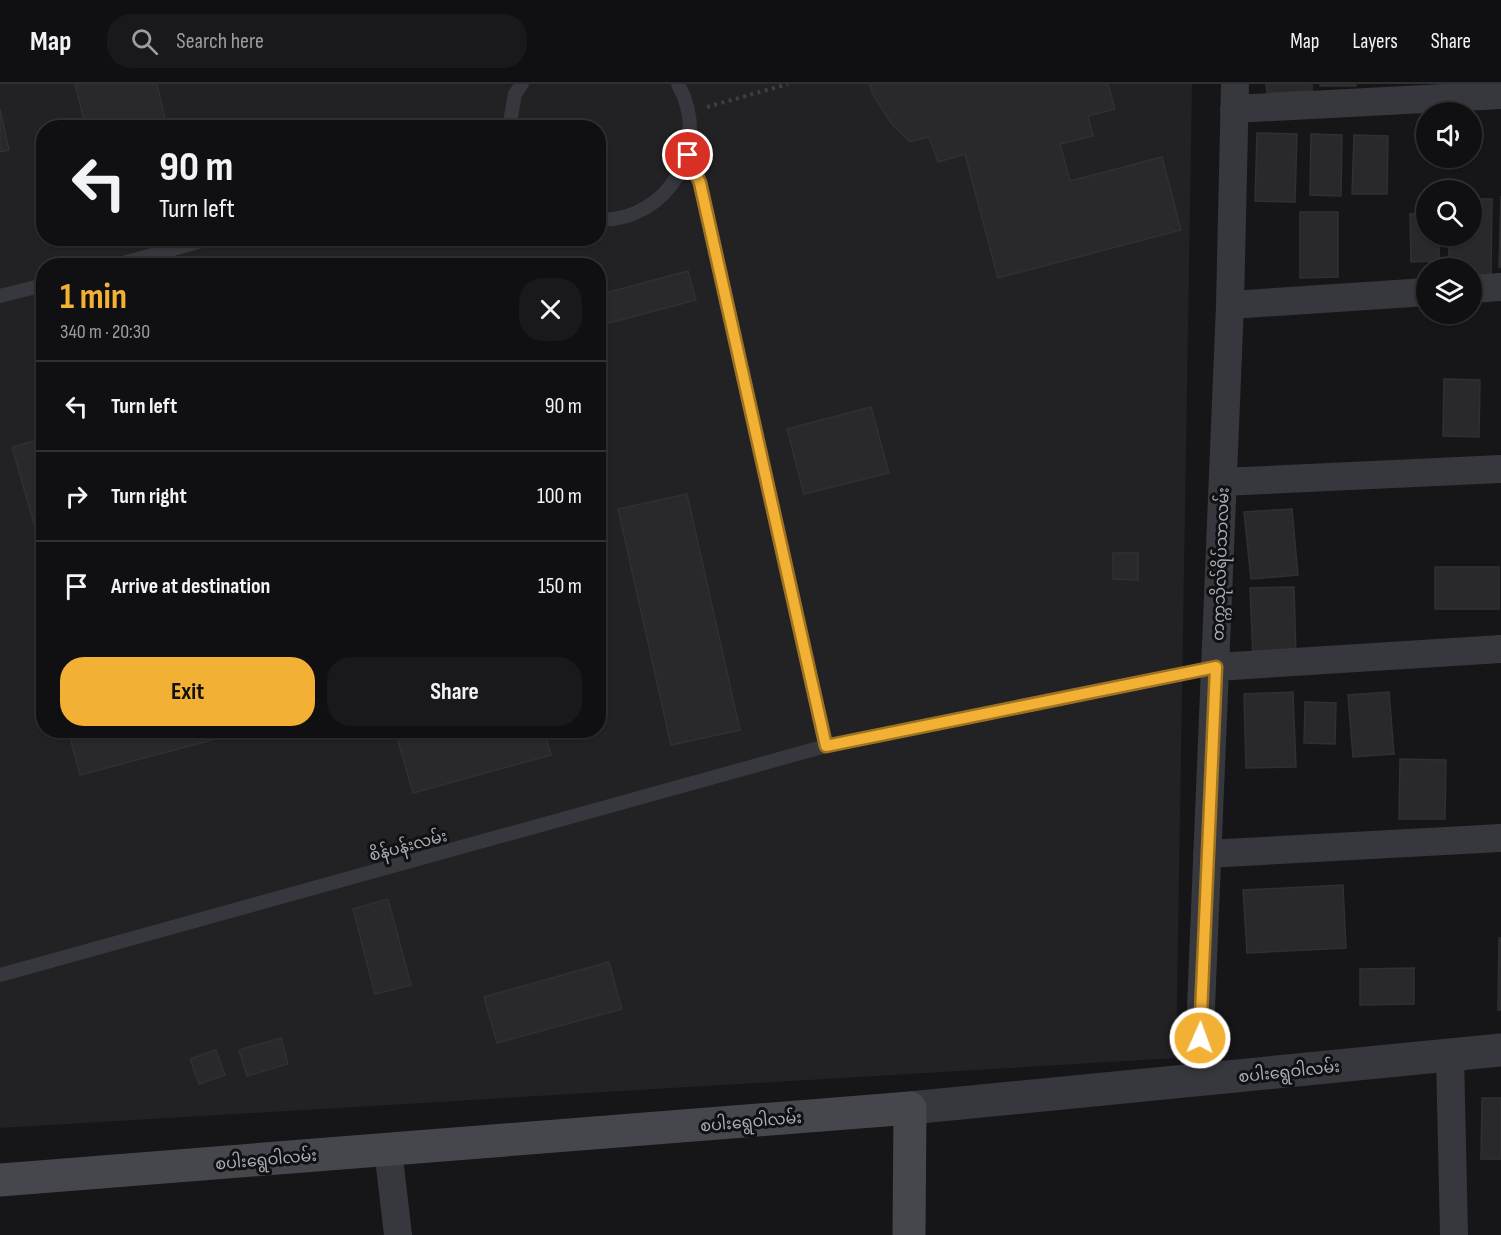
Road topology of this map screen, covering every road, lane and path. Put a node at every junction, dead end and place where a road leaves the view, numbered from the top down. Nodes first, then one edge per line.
1 (522, 84) edge
2 (678, 84) edge
3 (788, 84) edge
4 (1501, 95) edge
5 (1234, 97) edge
6 (689, 112) junction
7 (510, 120) edge
8 (688, 155) junction
9 (606, 219) edge
10 (184, 246) edge
11 (141, 258) edge
12 (36, 287) edge
13 (1501, 287) edge
14 (1482, 288) edge
15 (1416, 293) edge
16 (0, 297) edge
17 (1230, 305) junction
18 (1501, 469) edge
19 (1223, 482) junction
20 (1501, 649) edge
21 (1216, 667) junction
22 (826, 746) junction
23 (1501, 838) edge
24 (1207, 854) junction
25 (0, 975) edge
26 (1501, 1050) edge
27 (1450, 1055) junction
28 (1198, 1080) junction
29 (910, 1108) junction
30 (388, 1149) junction
31 (0, 1180) edge
32 (398, 1235) edge
33 (909, 1235) edge
34 (1454, 1235) edge

1 - 7 lane
2 - 6 lane
3 - 6 path
4 - 5 street
5 - 17 street, တက္ကသိုလ်ရိပ်သာလမ်း
6 - 8 lane
8 - 9 lane
8 - 22 lane
10 - 11 lane
12 - 16 lane
13 - 14 street
15 - 17 street
17 - 19 street, တက္ကသိုလ်ရိပ်သာလမ်း
18 - 19 street
19 - 21 street, တက္ကသိုလ်ရိပ်သာလမ်း
20 - 21 street
21 - 22 lane, စိန်ပန်းလမ်း
21 - 24 street, တက္ကသိုလ်ရိပ်သာလမ်း
22 - 25 lane, စိန်ပန်းလမ်း
23 - 24 street
24 - 28 street, တက္ကသိုလ်ရိပ်သာလမ်း
26 - 27 street, စပါးရွေဝါလမ်း
27 - 28 street, စပါးရွေဝါလမ်း
27 - 34 street
28 - 29 street, စပါးရွေဝါလမ်း
29 - 30 main road, စပါးရွေဝါလမ်း
29 - 33 main road
30 - 31 main road, စပါးရွေဝါလမ်း
30 - 32 street

